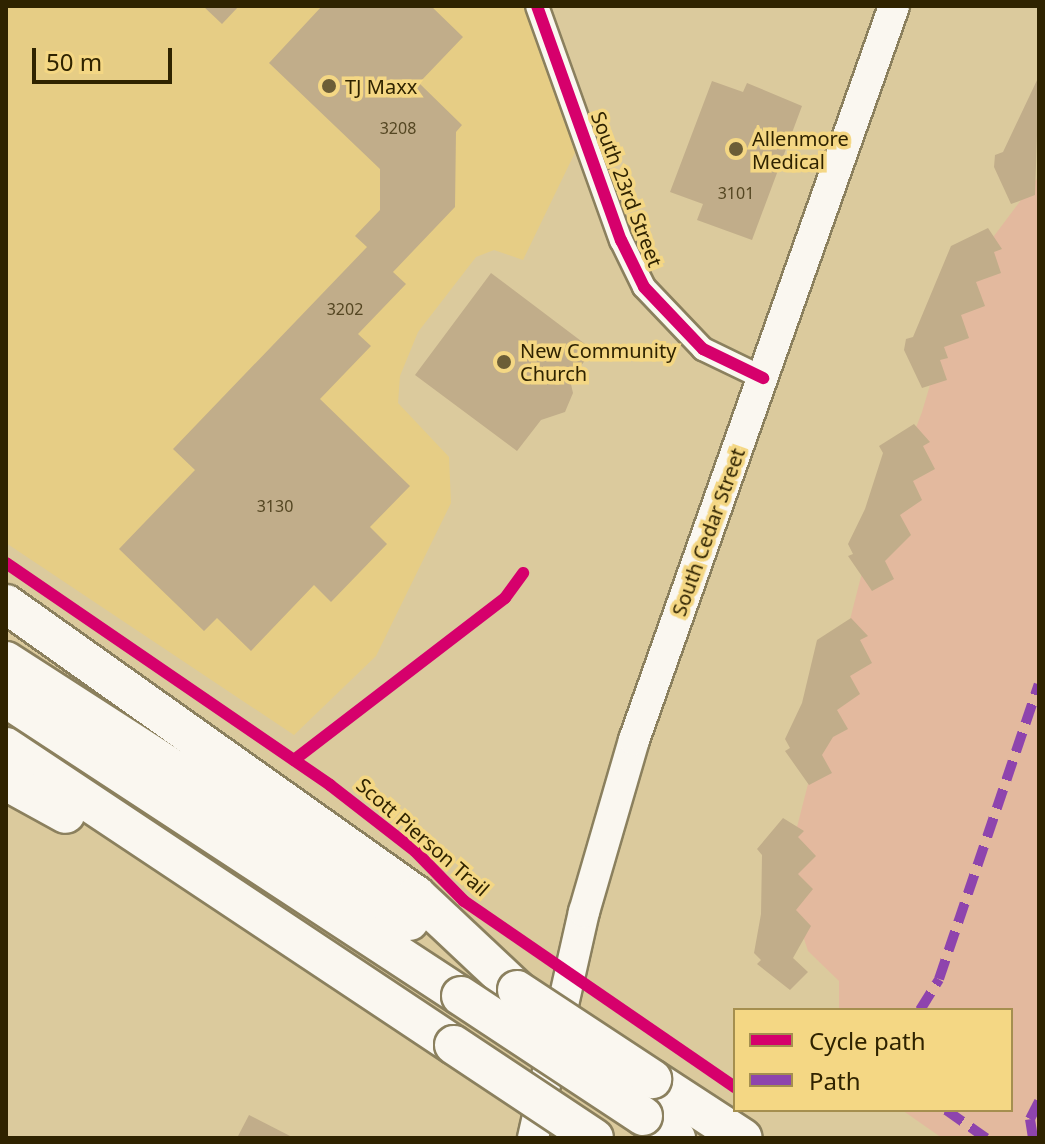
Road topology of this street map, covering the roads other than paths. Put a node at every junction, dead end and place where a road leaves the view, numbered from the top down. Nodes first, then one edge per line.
1 (537, 6) edge
2 (894, 6) edge
3 (763, 378) junction
4 (6, 604) edge
5 (6, 661) edge
6 (6, 698) edge
7 (6, 747) edge
8 (6, 781) edge
9 (198, 875) junction
10 (469, 951) junction
11 (533, 1138) edge
12 (594, 1138) edge
13 (676, 1138) edge
14 (743, 1138) edge

1 - 3 street, South 23rd Street
2 - 3 main road, South Cedar Street
3 - 11 main road, South Cedar Street
4 - 10 highway
5 - 10 highway
6 - 13 highway, bridge
7 - 9 highway
8 - 9 highway
9 - 12 highway, bridge
10 - 14 highway, bridge

